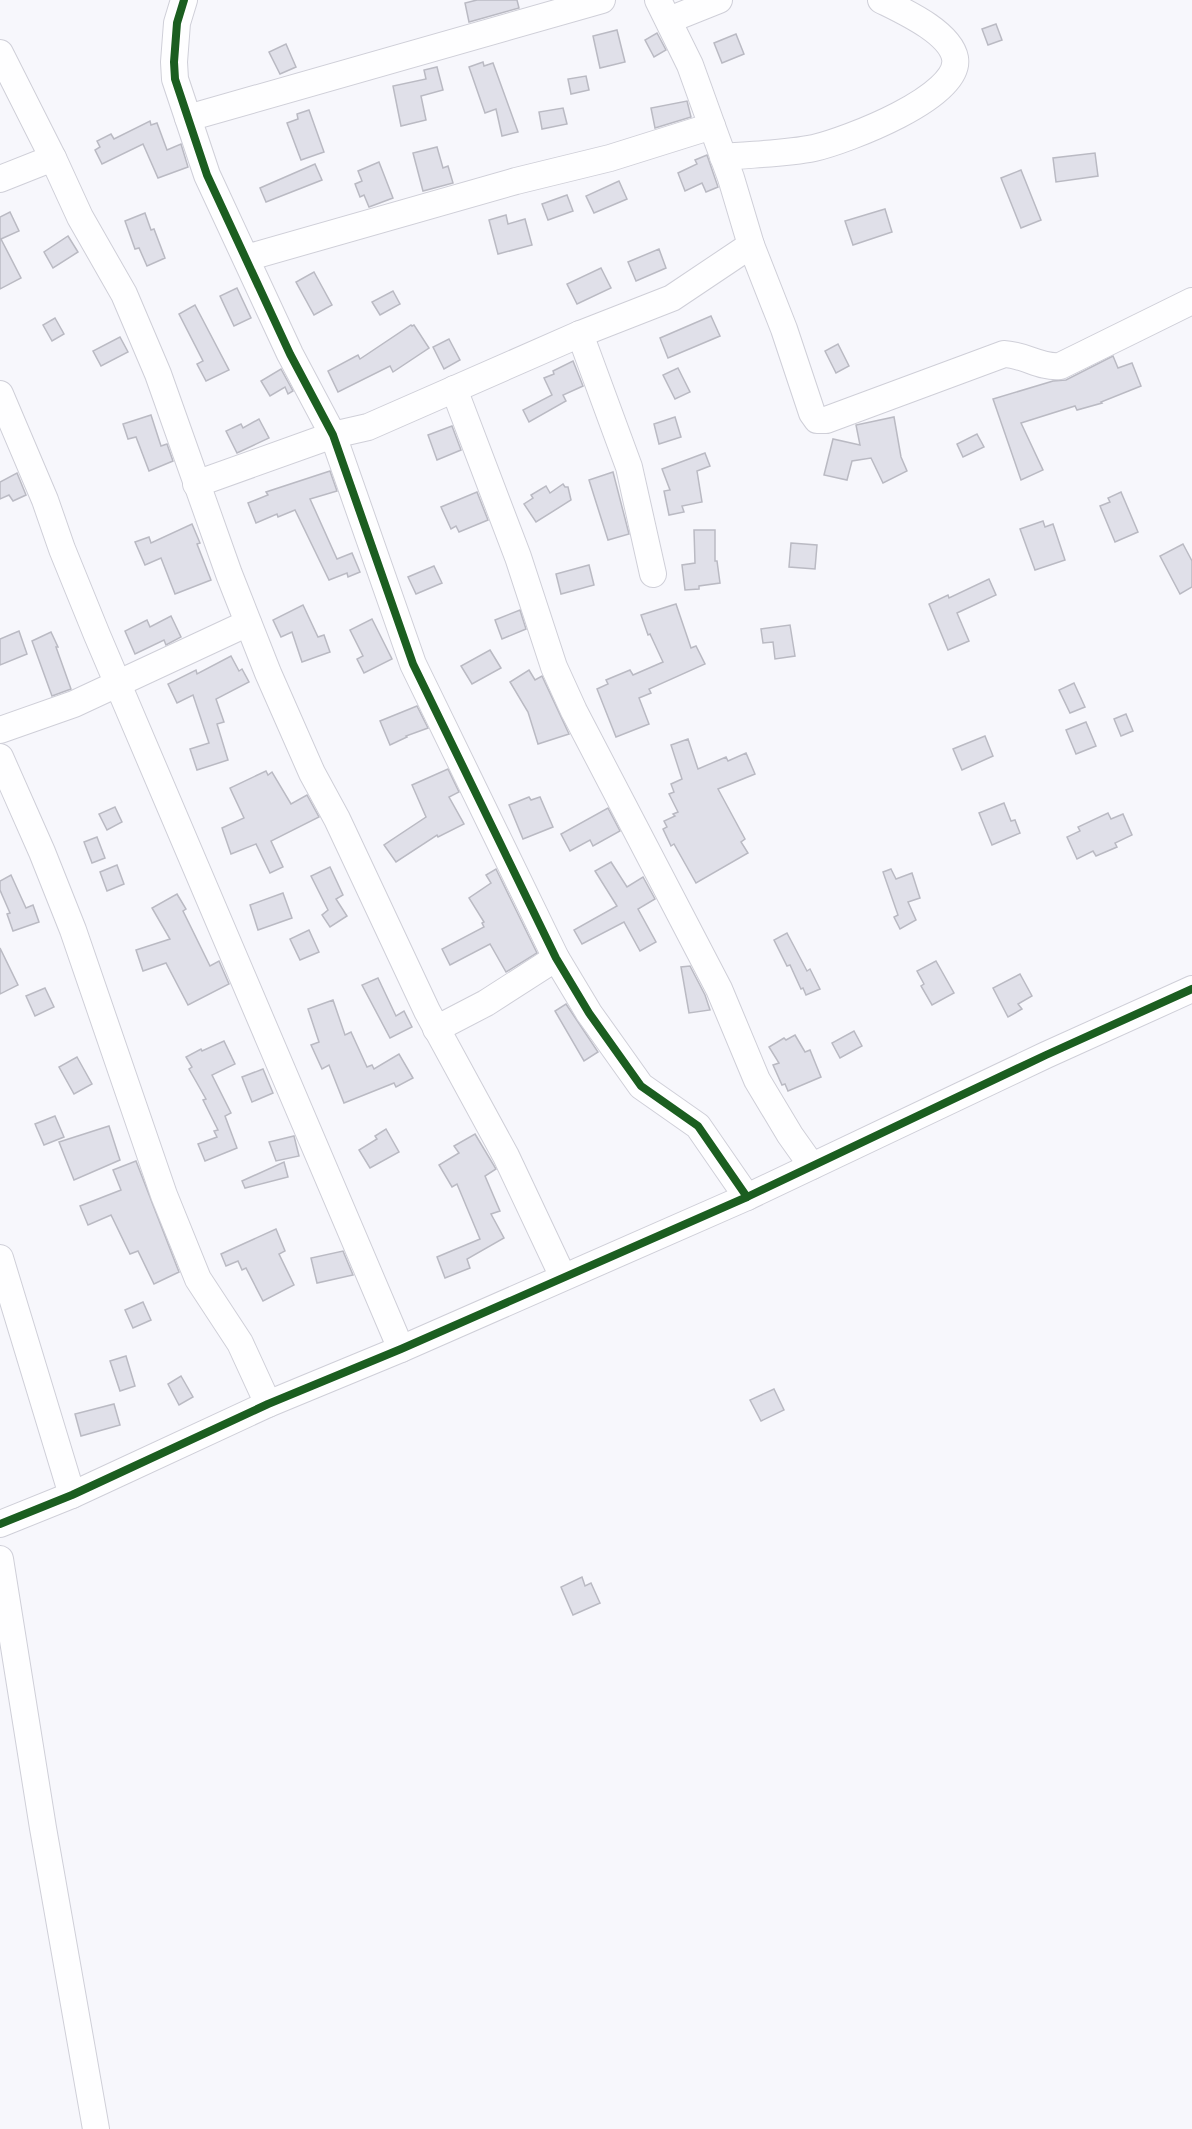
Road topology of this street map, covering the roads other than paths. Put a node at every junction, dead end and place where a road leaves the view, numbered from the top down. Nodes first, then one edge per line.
1 (184, 0) edge
2 (602, 0) edge
3 (719, 0) edge
4 (881, 0) edge
5 (663, 10) edge
6 (0, 53) edge
7 (188, 118) junction
8 (712, 126) junction
9 (723, 157) junction
10 (53, 158) junction
11 (0, 179) edge
12 (751, 245) junction
13 (246, 258) junction
14 (1192, 301) edge
15 (580, 334) junction
16 (454, 389) junction
17 (0, 394) edge
18 (333, 435) junction
19 (196, 484) junction
20 (653, 574) dead end
21 (248, 623) junction
22 (118, 684) junction
23 (0, 730) edge
24 (0, 757) edge
25 (556, 957) junction
26 (1192, 989) edge
27 (436, 1029) junction
28 (812, 1166) junction
29 (747, 1197) junction
30 (0, 1258) edge
31 (563, 1277) junction
32 (401, 1349) junction
33 (268, 1404) junction
34 (72, 1495) junction
35 (0, 1524) edge
36 (0, 1559) edge
37 (96, 2129) edge

1 - 7 street
2 - 7 street
3 - 5 street
4 - 9 street
5 - 8 street
6 - 10 street
7 - 13 street
8 - 9 street
8 - 13 street
9 - 12 street
10 - 11 street
10 - 19 street
12 - 14 street
12 - 15 street
13 - 18 street
15 - 16 street
15 - 20 street
16 - 18 street
16 - 28 street
17 - 22 street
18 - 19 street
18 - 25 street
19 - 21 street
21 - 22 street
21 - 27 street
22 - 23 street
22 - 32 street
24 - 33 street
25 - 27 street
25 - 29 street
26 - 28 street
27 - 31 street
28 - 29 street
29 - 31 street
30 - 34 street
31 - 32 street
32 - 33 street
33 - 34 street
34 - 35 street
36 - 37 street

